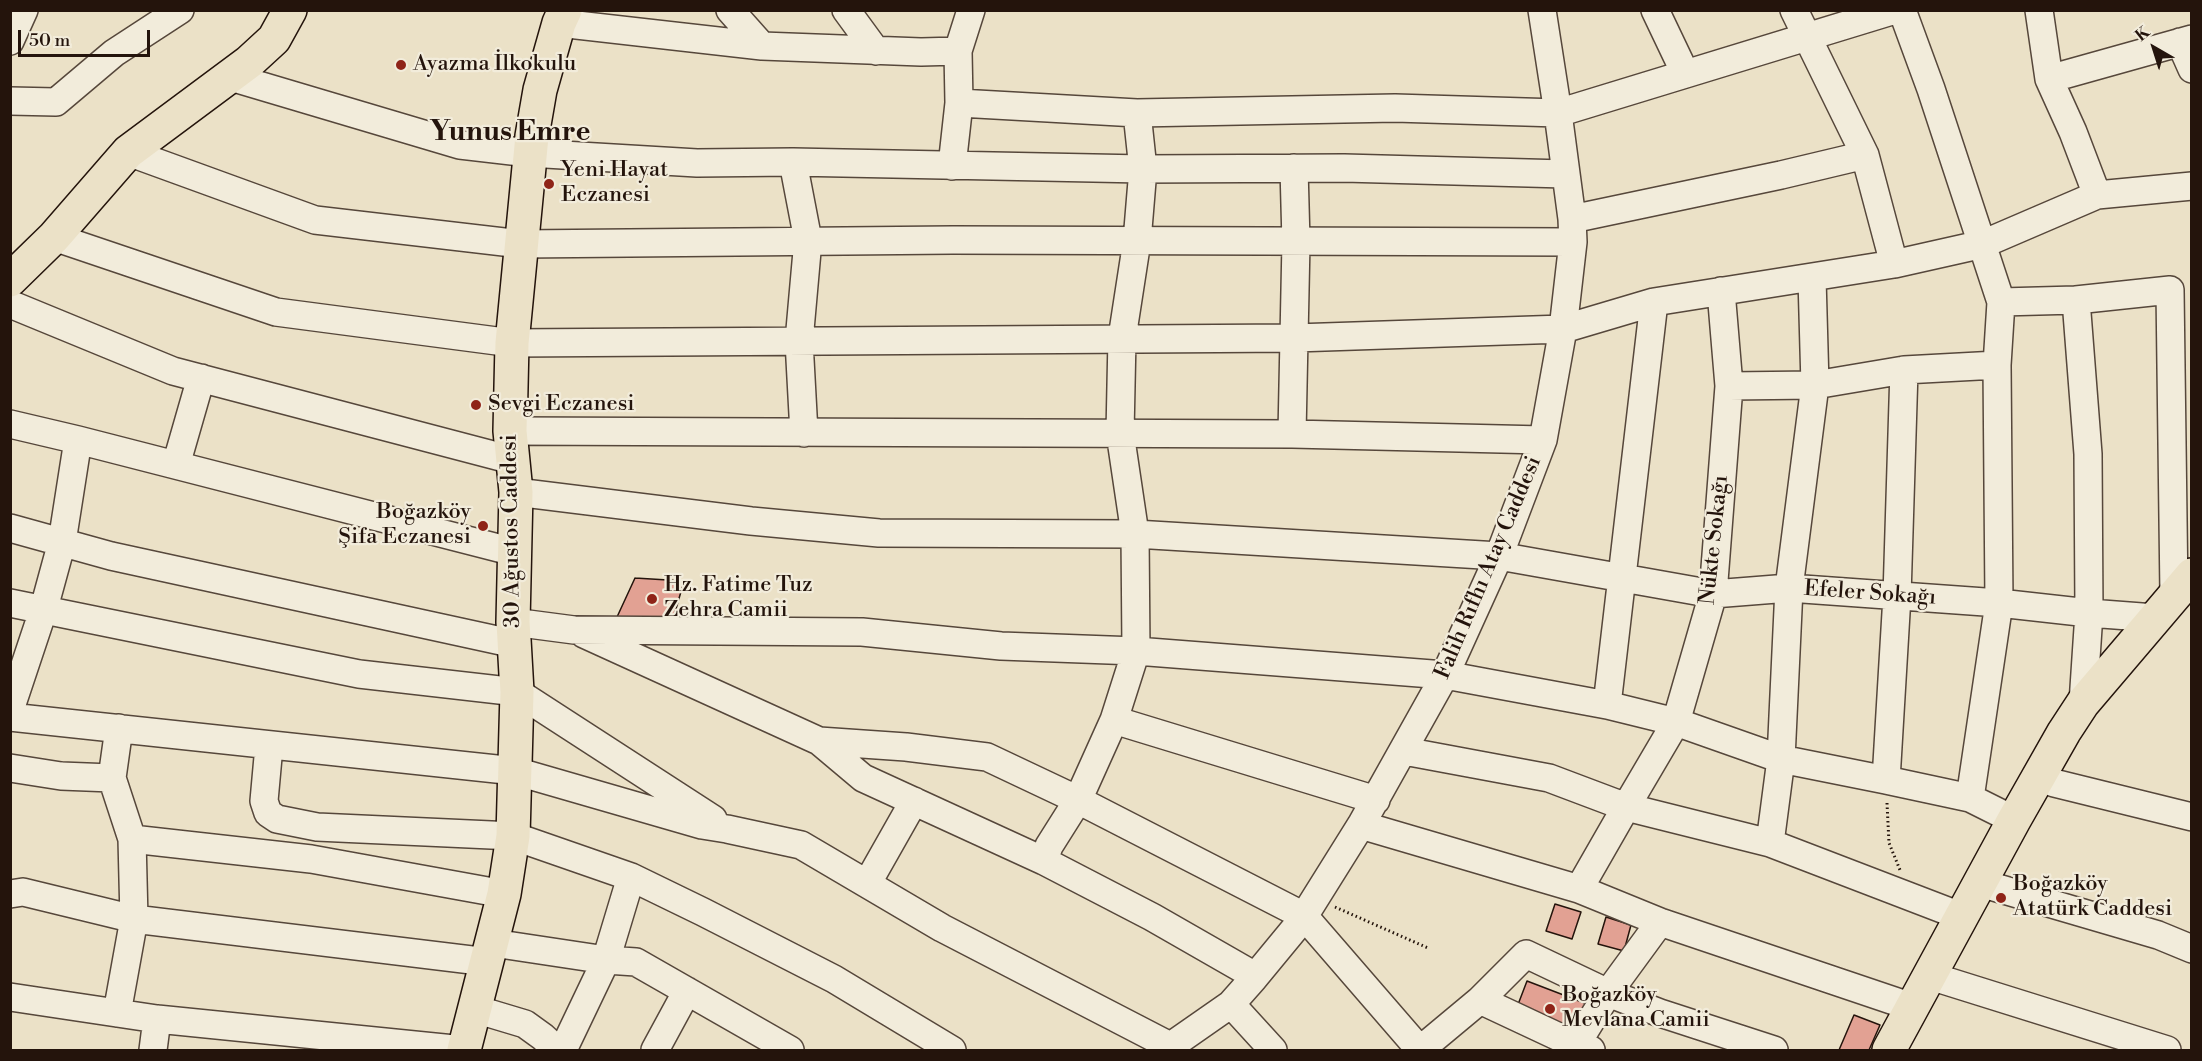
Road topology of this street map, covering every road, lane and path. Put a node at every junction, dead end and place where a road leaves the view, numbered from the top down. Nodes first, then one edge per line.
1 (24, 10) edge
2 (180, 10) edge
3 (290, 10) edge
4 (730, 10) edge
5 (846, 10) edge
6 (971, 10) edge
7 (1542, 10) edge
8 (1655, 10) edge
9 (1794, 10) edge
10 (1894, 10) edge
11 (1902, 10) edge
12 (2039, 10) edge
13 (562, 17) edge
14 (1807, 37) junction
15 (2186, 40) edge
16 (10, 41) edge
17 (762, 46) junction
18 (876, 51) junction
19 (958, 51) junction
20 (2192, 69) edge
21 (1685, 73) junction
22 (231, 77) junction
23 (2049, 79) junction
24 (10, 102) edge
25 (959, 103) junction
26 (1137, 113) junction
27 (1558, 113) junction
28 (128, 152) junction
29 (529, 153) junction
30 (1865, 155) junction
31 (794, 162) junction
32 (952, 166) junction
33 (1294, 168) junction
34 (1143, 169) junction
35 (1565, 174) junction
36 (2192, 186) edge
37 (2097, 195) junction
38 (1572, 231) junction
39 (54, 237) junction
40 (808, 240) junction
41 (1137, 241) junction
42 (1296, 242) junction
43 (521, 244) junction
44 (1983, 244) junction
45 (1894, 264) junction
46 (1812, 278) junction
47 (10, 280) edge
48 (2181, 288) edge
49 (1721, 291) junction
50 (2076, 300) junction
51 (1654, 302) junction
52 (2001, 302) junction
53 (10, 304) edge
54 (1563, 329) junction
55 (1122, 338) junction
56 (1295, 338) junction
57 (800, 341) junction
58 (512, 343) junction
59 (1997, 365) junction
60 (1904, 370) junction
61 (201, 378) junction
62 (1815, 385) junction
63 (1729, 386) junction
64 (10, 424) edge
65 (804, 433) junction
66 (1120, 433) junction
67 (1292, 434) junction
68 (78, 440) junction
69 (1543, 440) junction
70 (511, 445) junction
71 (176, 465) junction
72 (516, 492) junction
73 (10, 528) edge
74 (1135, 534) junction
75 (62, 542) junction
76 (514, 552) junction
77 (1499, 556) junction
78 (1623, 578) junction
79 (1789, 588) junction
80 (1713, 594) junction
81 (1897, 596) junction
82 (2178, 598) edge
83 (10, 603) edge
84 (1999, 603) junction
85 (44, 608) junction
86 (2089, 614) junction
87 (574, 630) junction
88 (514, 633) junction
89 (1136, 651) junction
90 (1445, 675) junction
91 (517, 692) junction
92 (2083, 703) junction
93 (1607, 705) junction
94 (10, 710) edge
95 (10, 717) edge
96 (1114, 720) junction
97 (1676, 722) junction
98 (119, 728) junction
99 (819, 741) junction
100 (269, 746) junction
101 (1404, 751) junction
102 (1781, 759) junction
103 (10, 768) edge
104 (515, 771) junction
105 (112, 778) junction
106 (1886, 780) junction
107 (2054, 783) junction
108 (1970, 798) junction
109 (1078, 800) junction
110 (1376, 800) junction
111 (914, 801) junction
112 (1626, 807) junction
113 (2192, 817) edge
114 (2014, 820) junction
115 (1361, 825) junction
116 (728, 829) junction
117 (513, 836) junction
118 (132, 839) junction
119 (1770, 843) junction
120 (1044, 861) junction
121 (631, 877) junction
122 (867, 884) junction
123 (1994, 887) junction
124 (1579, 889) junction
125 (10, 894) edge
126 (504, 894) junction
127 (1910, 897) junction
128 (1309, 907) junction
129 (1963, 917) junction
130 (134, 919) junction
131 (1660, 922) junction
132 (1428, 948) dead end
133 (2192, 949) edge
134 (490, 953) junction
135 (606, 960) junction
136 (1255, 976) junction
137 (1940, 979) junction
138 (687, 992) junction
139 (1608, 993) junction
140 (10, 997) edge
141 (1480, 1000) junction
142 (1231, 1004) junction
143 (1912, 1007) junction
144 (475, 1009) junction
145 (117, 1013) junction
146 (157, 1019) junction
147 (1168, 1048) edge
148 (1579, 1048) edge
149 (1270, 1049) edge
150 (153, 1050) edge
151 (464, 1050) edge
152 (557, 1050) edge
153 (563, 1050) edge
154 (657, 1050) edge
155 (790, 1050) edge
156 (952, 1050) edge
157 (1420, 1050) edge
158 (1774, 1050) edge
159 (1889, 1050) edge
160 (1906, 1050) edge
161 (2167, 1050) edge

1 - 16 street
2 - 24 street
3 - 22 main road
4 - 17 street
5 - 18 street
6 - 19 street
7 - 27 street, Falih Rıfhı Atay Caddesi
8 - 21 street
9 - 14 street
10 - 14 street
11 - 44 street
12 - 23 street
13 - 17 street
13 - 29 main road, 30 Ağustos Caddesi
14 - 21 street
14 - 30 street
15 - 20 street
15 - 23 street
17 - 18 street
18 - 19 street
19 - 25 street
21 - 27 street
22 - 28 main road
22 - 29 street
23 - 37 street
25 - 26 street
25 - 32 street
26 - 27 street
26 - 34 street
27 - 35 street, Falih Rıfhı Atay Caddesi
28 - 39 main road
28 - 43 street
29 - 31 street
29 - 43 main road, 30 Ağustos Caddesi
30 - 38 street
30 - 45 street
31 - 32 street
31 - 40 street
32 - 34 street
33 - 34 street
33 - 35 street
33 - 42 street
34 - 41 street
35 - 38 street, Falih Rıfhı Atay Caddesi
36 - 37 street
37 - 44 street
38 - 42 street
38 - 54 street, Falih Rıfhı Atay Caddesi
39 - 47 main road
39 - 58 street
40 - 41 street
40 - 43 street
40 - 57 street
41 - 42 street
41 - 55 street
42 - 56 street
43 - 58 main road, 30 Ağustos Caddesi
44 - 45 street
44 - 52 street
45 - 46 street
46 - 49 street
46 - 62 street
48 - 50 street
48 - 82 street
49 - 51 street
49 - 63 street, Nükte Sokağı
50 - 52 street
50 - 86 street
51 - 54 street
51 - 78 street
52 - 59 street
53 - 61 street
54 - 56 street
54 - 69 street, Falih Rıfhı Atay Caddesi
55 - 56 street
55 - 57 street
55 - 66 street
56 - 67 street
57 - 58 street
57 - 65 street
58 - 70 main road, 30 Ağustos Caddesi
59 - 60 street
59 - 84 street
60 - 62 street
60 - 81 street
61 - 70 street
61 - 71 street
62 - 63 street
62 - 79 street
63 - 80 street, Nükte Sokağı
64 - 68 street
65 - 66 street
65 - 70 street
66 - 67 street
66 - 74 street
67 - 69 street
68 - 71 street
68 - 75 street
69 - 77 street, Falih Rıfhı Atay Caddesi
70 - 72 main road, 30 Ağustos Caddesi
71 - 76 street
72 - 74 street, Efeler Sokağı
72 - 76 main road, 30 Ağustos Caddesi
73 - 75 street
74 - 77 street, Efeler Sokağı
74 - 89 street
75 - 85 street
75 - 88 street
76 - 88 main road, 30 Ağustos Caddesi
77 - 78 street, Efeler Sokağı
77 - 90 street, Falih Rıfhı Atay Caddesi
78 - 80 street, Efeler Sokağı
78 - 93 street
79 - 80 street, Efeler Sokağı
79 - 81 street, Efeler Sokağı
79 - 102 street
80 - 97 street, Nükte Sokağı
81 - 84 street, Efeler Sokağı
81 - 106 street
82 - 86 street, Efeler Sokağı
82 - 92 main road
82 - 107 main road
83 - 85 street
84 - 86 street, Efeler Sokağı
84 - 108 street
85 - 91 street
85 - 94 street
86 - 92 street
87 - 88 street
87 - 89 street
87 - 99 street
88 - 91 main road, 30 Ağustos Caddesi
89 - 90 street
89 - 96 street
90 - 93 street
90 - 101 street, Falih Rıfhı Atay Caddesi
91 - 104 main road, 30 Ağustos Caddesi
91 - 116 street
92 - 114 main road
93 - 97 street
95 - 98 street
96 - 109 street
96 - 110 street
97 - 102 street
97 - 112 street, Nükte Sokağı
98 - 100 street
98 - 105 street
99 - 109 street
99 - 111 street
100 - 104 street
100 - 117 street
101 - 110 street, Falih Rıfhı Atay Caddesi
101 - 112 street
102 - 106 street
102 - 119 street
103 - 105 street
104 - 116 street
104 - 117 main road, 30 Ağustos Caddesi
105 - 118 street
106 - 108 street
106 - 127 path
107 - 113 street
107 - 123 main road
108 - 114 street
109 - 120 street
109 - 128 street
110 - 115 street, Falih Rıfhı Atay Caddesi
111 - 120 street
111 - 122 street
112 - 119 street
112 - 124 street, Nükte Sokağı
114 - 129 main road
115 - 124 street
115 - 128 street, Falih Rıfhı Atay Caddesi
116 - 122 street
117 - 121 street
117 - 126 main road, 30 Ağustos Caddesi
118 - 126 street
118 - 130 street
119 - 127 street
120 - 136 street
121 - 135 street
121 - 156 street
122 - 147 street
123 - 133 street
123 - 137 main road
124 - 131 street
125 - 130 street
126 - 134 main road, 30 Ağustos Caddesi
127 - 129 street
128 - 132 path
128 - 136 street, Falih Rıfhı Atay Caddesi
128 - 157 street
129 - 143 main road
130 - 134 street
130 - 145 street
131 - 139 street
131 - 143 street
134 - 135 street
134 - 144 main road, 30 Ağustos Caddesi
135 - 138 street
135 - 153 street
136 - 142 street, Falih Rıfhı Atay Caddesi
137 - 160 main road
137 - 161 street
138 - 154 street
138 - 155 street
139 - 141 street
139 - 148 street
139 - 158 street
140 - 145 street
141 - 148 street
141 - 157 street
142 - 147 street, Falih Rıfhı Atay Caddesi
142 - 149 street
143 - 159 main road
144 - 151 main road, 30 Ağustos Caddesi
144 - 152 street
145 - 146 street
146 - 150 street
146 - 151 street

